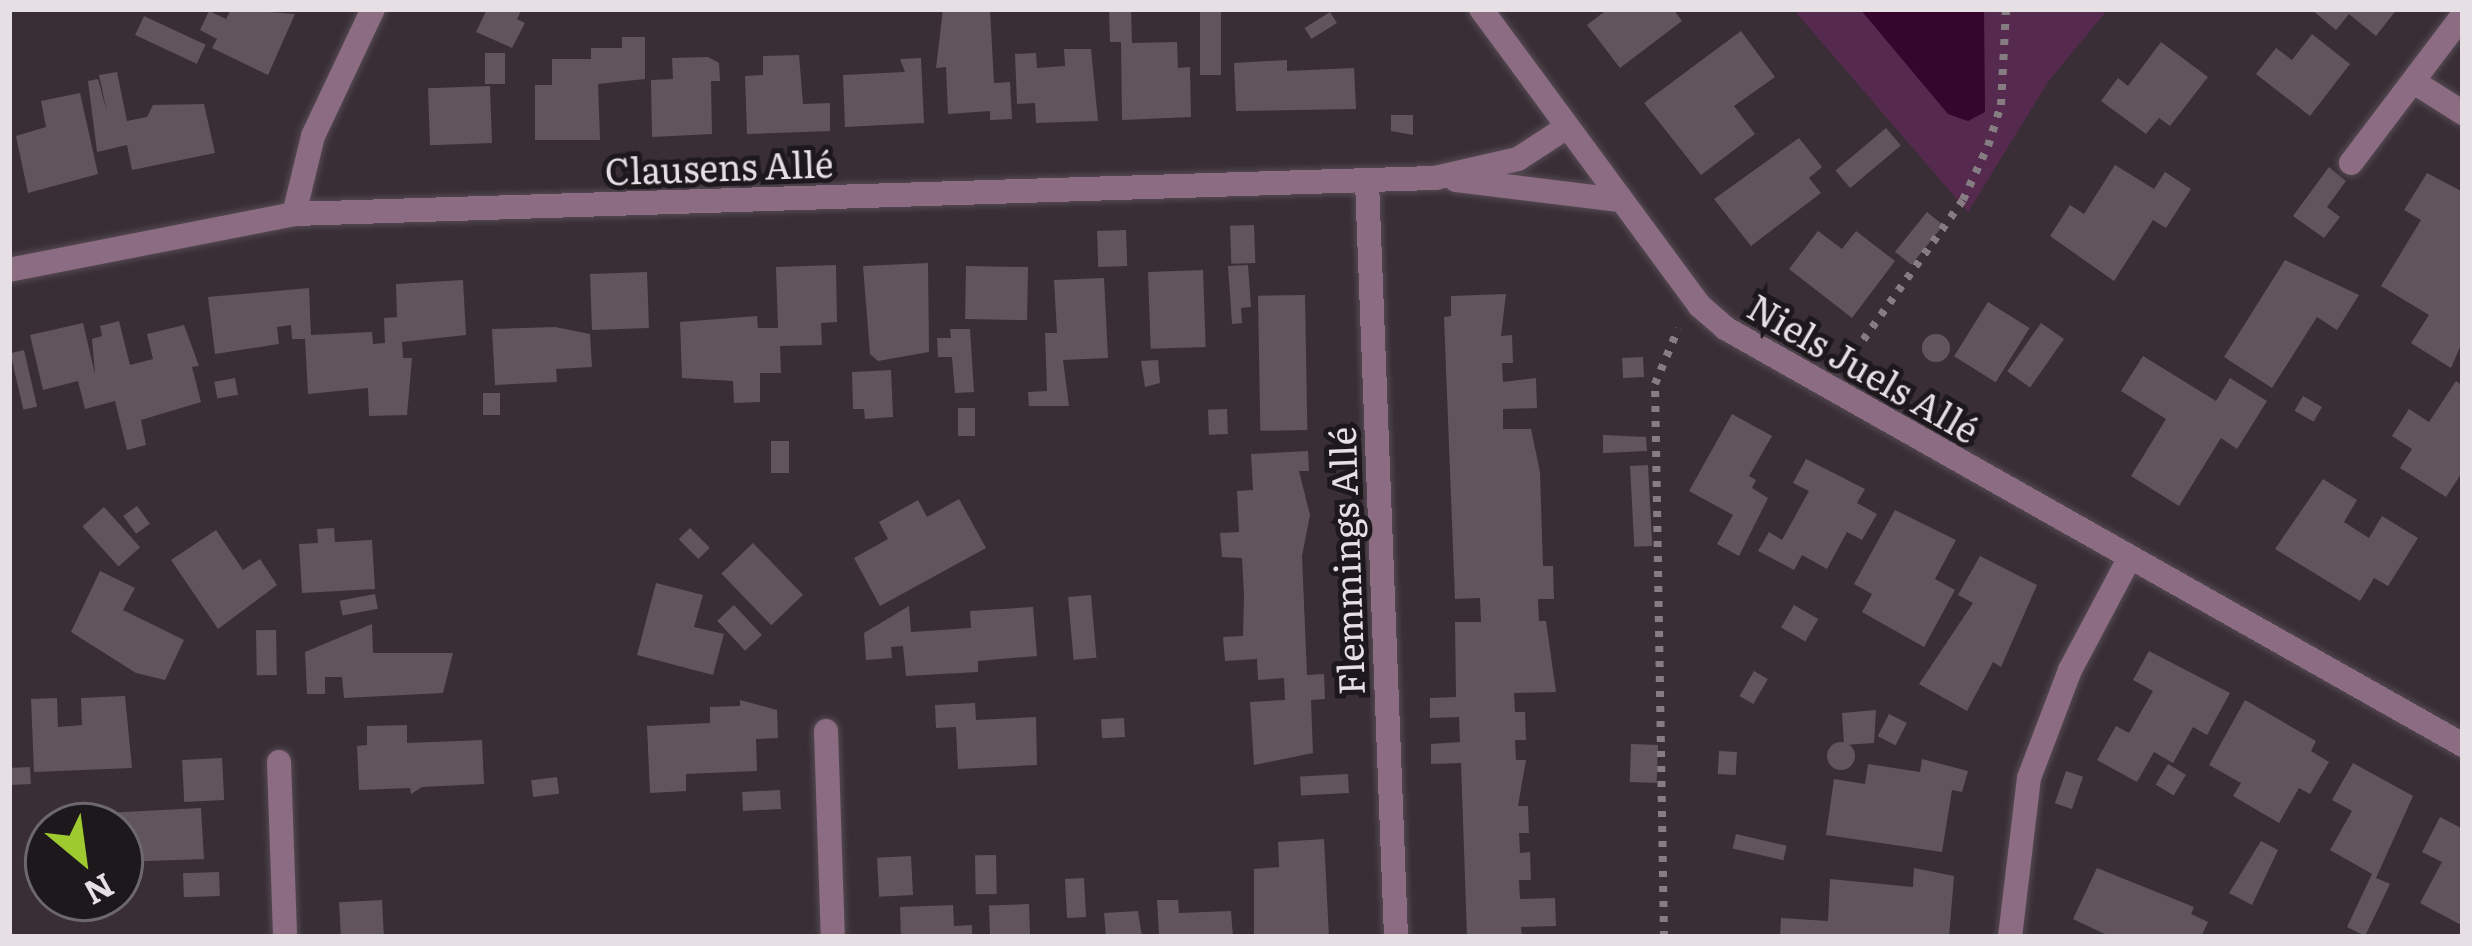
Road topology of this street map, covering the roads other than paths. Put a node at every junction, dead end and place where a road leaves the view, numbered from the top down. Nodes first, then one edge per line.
1 (373, 9) edge
2 (1480, 9) edge
3 (2463, 15) edge
4 (2414, 82) junction
5 (2463, 113) edge
6 (1567, 127) junction
7 (2351, 163) dead end
8 (1436, 178) junction
9 (1367, 182) junction
10 (1620, 200) junction
11 (294, 214) junction
12 (9, 270) edge
13 (2129, 559) junction
14 (826, 731) dead end
15 (2463, 745) edge
16 (279, 762) dead end
17 (285, 937) edge
18 (833, 937) edge
19 (1396, 937) edge
20 (2010, 937) edge

1 - 11 street
2 - 6 street, Niels Juels Allé
3 - 4 street
4 - 5 street
4 - 7 street
6 - 8 street, Clausens Allé
6 - 10 street, Niels Juels Allé
8 - 9 street, Clausens Allé
8 - 10 street, Clausens Allé
9 - 11 street, Clausens Allé
9 - 19 street, Flemmings Allé
10 - 13 street, Niels Juels Allé
11 - 12 street, Clausens Allé
13 - 15 street, Niels Juels Allé
13 - 20 street
14 - 18 street
16 - 17 street

